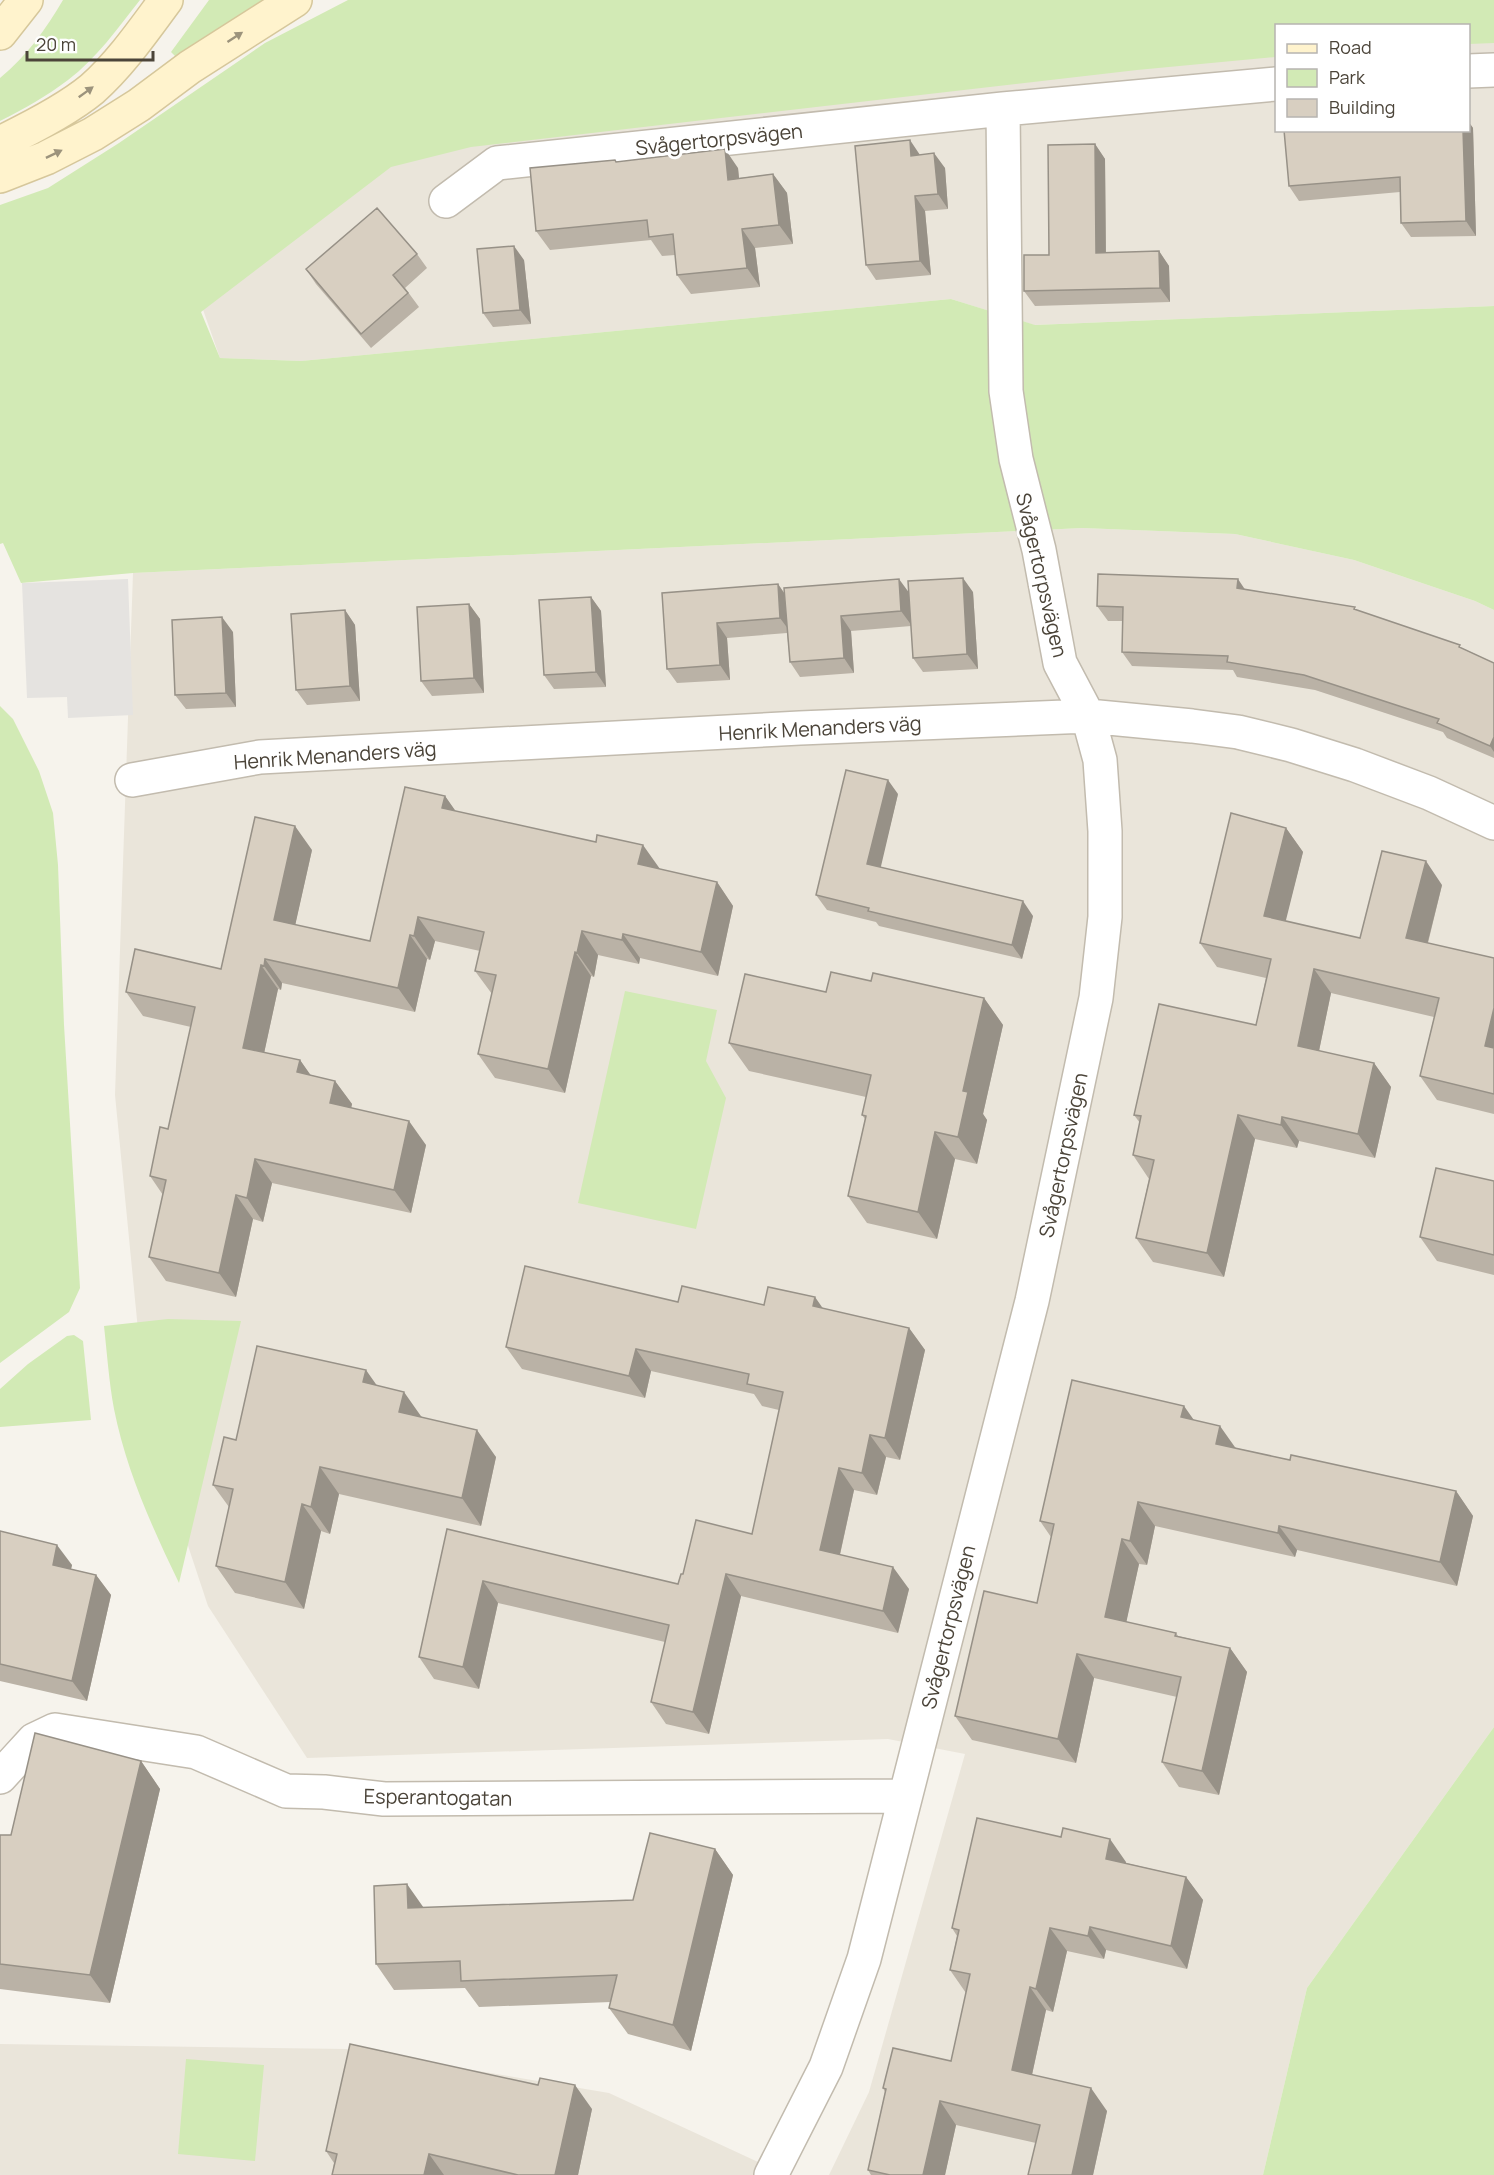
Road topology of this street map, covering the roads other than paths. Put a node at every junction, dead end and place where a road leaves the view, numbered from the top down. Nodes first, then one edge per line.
1 (27, 0) edge
2 (166, 0) edge
3 (295, 0) edge
4 (0, 33) edge
5 (1494, 70) edge
6 (1470, 71) edge
7 (1275, 84) edge
8 (1003, 109) junction
9 (0, 143) edge
10 (0, 176) edge
11 (446, 201) dead end
12 (1088, 716) junction
13 (132, 780) dead end
14 (1494, 823) edge
15 (0, 1777) edge
16 (905, 1796) junction
17 (771, 2175) edge

1 - 4 street
9 -> 2 street
10 -> 3 street
5 - 6 street
7 - 8 street, Svågertorpsvägen
8 - 11 street, Svågertorpsvägen
8 - 12 street, Svågertorpsvägen
12 - 13 street, Henrik Menanders väg
12 - 14 street, Henrik Menanders väg
12 - 16 street, Svågertorpsvägen
15 - 16 street, Esperantogatan
16 - 17 street, Svågertorpsvägen

